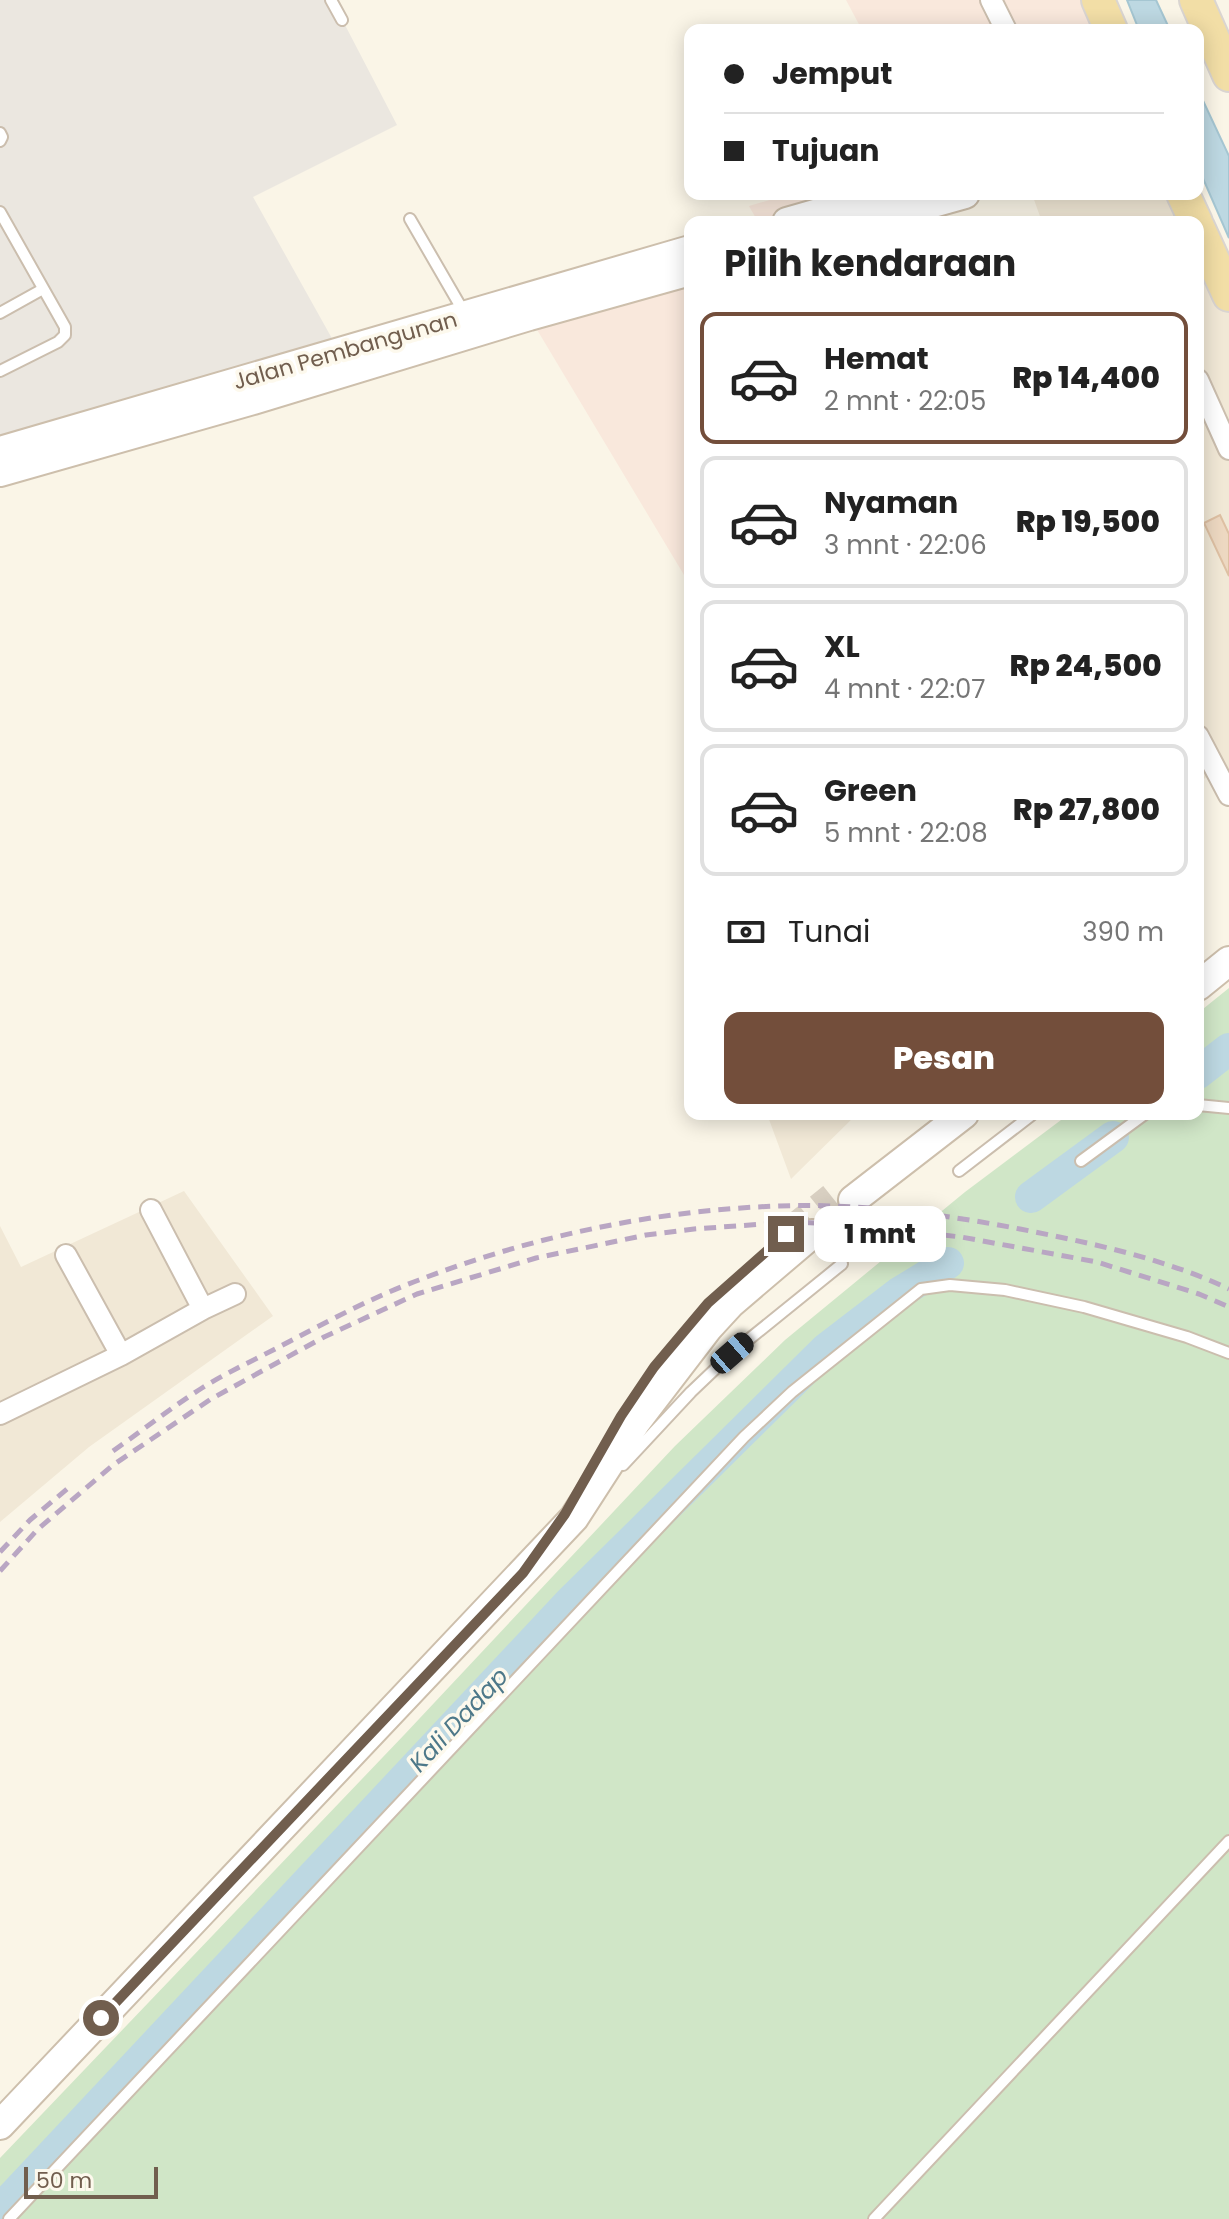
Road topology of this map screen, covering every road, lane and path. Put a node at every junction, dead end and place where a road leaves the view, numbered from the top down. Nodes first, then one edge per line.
1 (331, 0) edge
2 (991, 0) edge
3 (1098, 0) edge
4 (1196, 0) edge
5 (342, 20) dead end
6 (1003, 24) edge
7 (1108, 24) edge
8 (1229, 75) edge
9 (0, 133) edge
10 (0, 141) edge
11 (864, 200) edge
12 (944, 200) edge
13 (0, 212) edge
14 (808, 216) edge
15 (886, 216) edge
16 (410, 219) dead end
17 (1204, 244) edge
18 (684, 252) edge
19 (684, 273) edge
20 (43, 289) junction
21 (1229, 295) edge
22 (0, 313) edge
23 (465, 314) junction
24 (0, 371) edge
25 (1204, 393) edge
26 (1229, 449) edge
27 (0, 451) edge
28 (0, 472) edge
29 (1204, 747) edge
30 (1229, 795) edge
31 (1204, 1106) edge
32 (1229, 1108) edge
33 (929, 1120) edge
34 (955, 1120) edge
35 (1025, 1120) edge
36 (1137, 1120) edge
37 (1081, 1161) dead end
38 (959, 1171) dead end
39 (151, 1210) dead end
40 (66, 1255) dead end
41 (842, 1264) dead end
42 (235, 1294) dead end
43 (203, 1309) junction
44 (1229, 1353) edge
45 (121, 1355) junction
46 (0, 1414) edge
47 (574, 1518) junction
48 (523, 1573) junction
49 (1229, 1841) edge
50 (0, 2125) edge
51 (9, 2219) edge
52 (874, 2219) edge

1 - 5 lane
2 - 6 street
3 - 7 main road
4 - 8 main road
9 - 10 lane
11 - 14 main road
12 - 15 main road
13 - 20 lane
16 - 23 lane
17 - 21 main road
18 - 23 main road, Jalan Pembangunan
19 - 28 main road, Jalan Pembangunan
20 - 22 lane
20 - 24 lane
23 - 27 main road, Jalan Pembangunan
25 - 26 street
29 - 30 street
31 - 32 lane
33 - 34 main road
35 - 38 lane
36 - 37 lane
39 - 43 street
40 - 45 street
41 - 47 lane
42 - 43 street
43 - 45 street
44 - 51 lane
45 - 46 street
47 - 48 main road
47 - 48 main road
48 - 50 main road
49 - 52 lane

